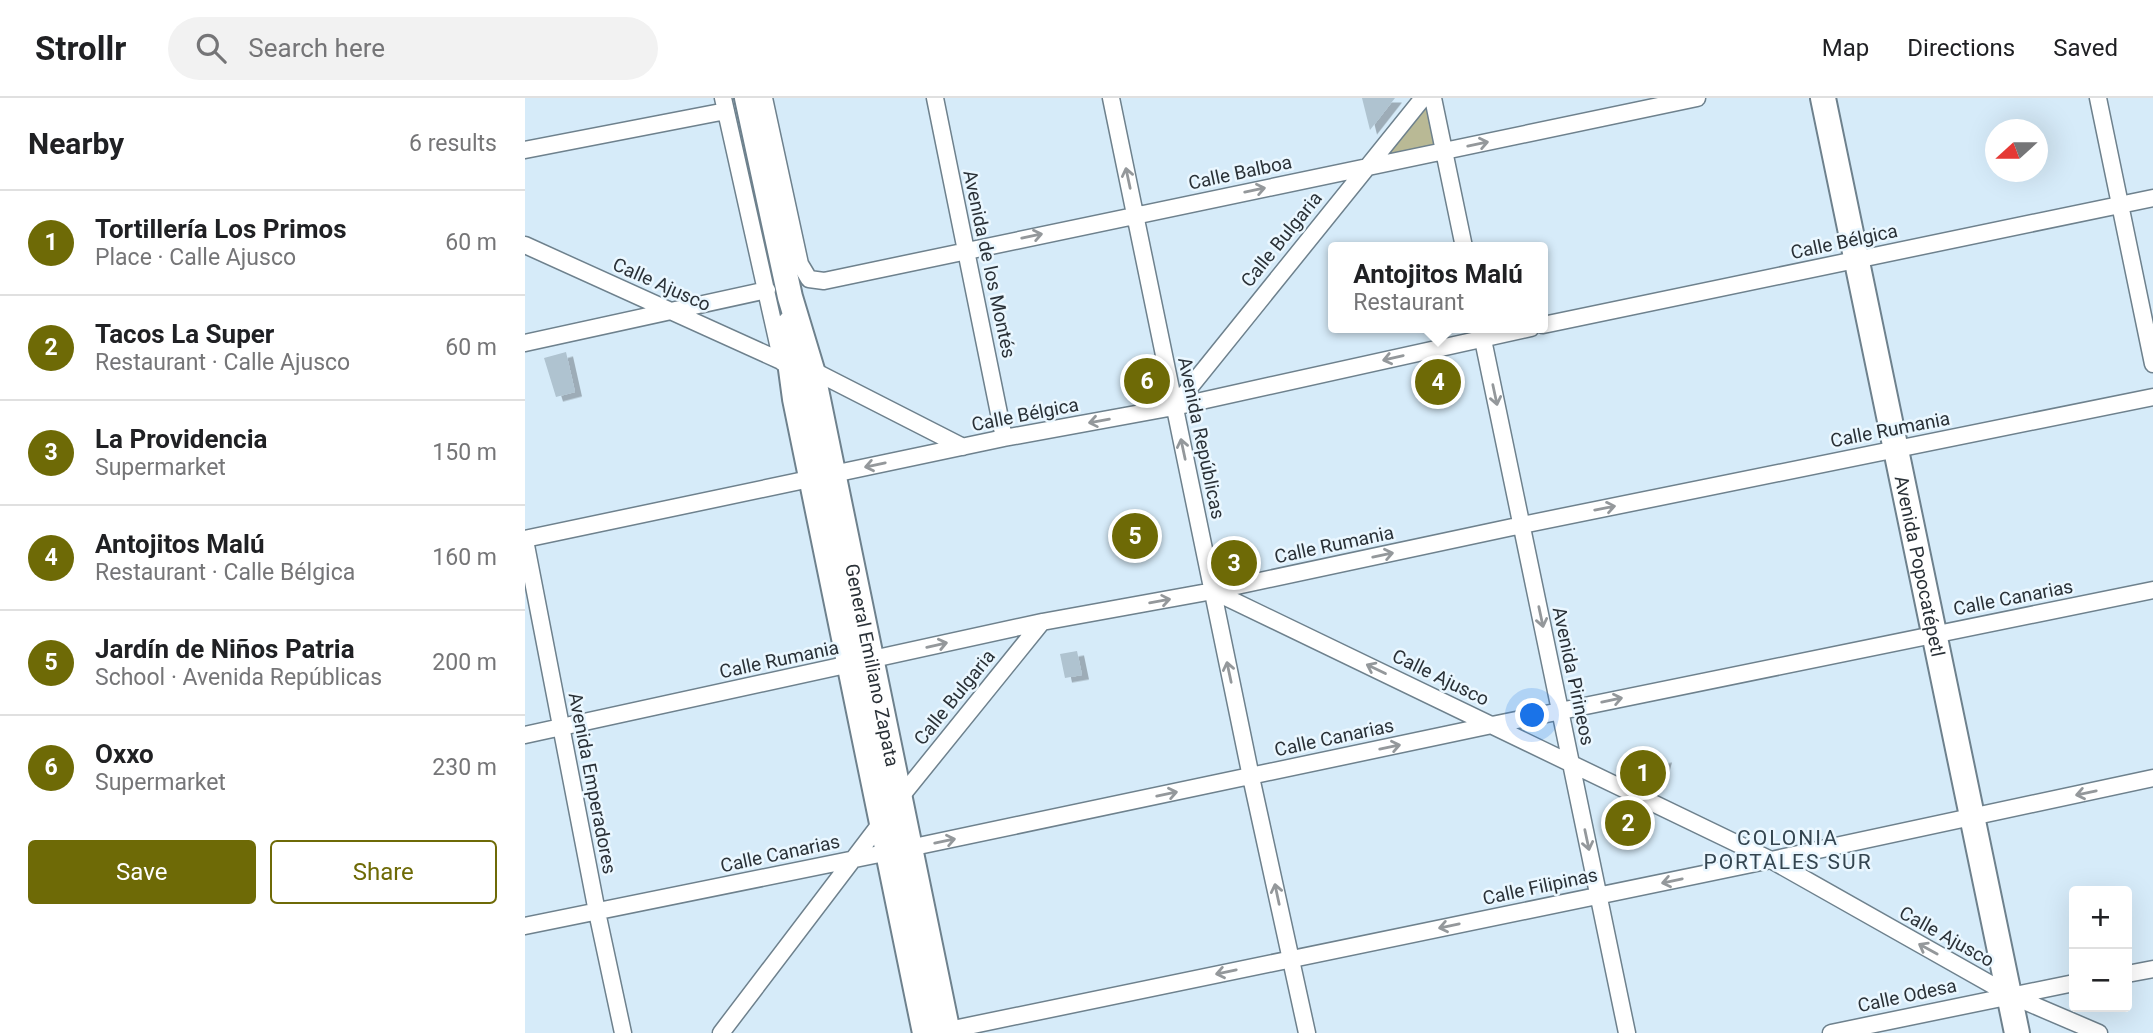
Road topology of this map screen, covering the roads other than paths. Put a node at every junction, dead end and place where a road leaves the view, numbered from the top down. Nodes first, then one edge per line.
1 (935, 98) edge
2 (1111, 98) edge
3 (1423, 98) edge
4 (1433, 98) edge
5 (1696, 98) edge
6 (1823, 98) edge
7 (2098, 98) edge
8 (750, 101) edge
9 (525, 150) edge
10 (1444, 151) junction
11 (1365, 168) junction
12 (2153, 198) edge
13 (2120, 205) junction
14 (1136, 215) junction
15 (1463, 242) edge
16 (525, 245) edge
17 (965, 250) junction
18 (1857, 260) junction
19 (778, 294) junction
20 (671, 311) junction
21 (1548, 324) edge
22 (1482, 333) edge
23 (525, 343) edge
24 (782, 360) junction
25 (2153, 364) edge
26 (812, 370) junction
27 (2153, 397) edge
28 (795, 399) junction
29 (1174, 407) junction
30 (1005, 438) junction
31 (963, 447) junction
32 (1896, 449) junction
33 (821, 476) junction
34 (1522, 525) junction
35 (525, 539) edge
36 (2153, 590) edge
37 (1213, 591) junction
38 (1042, 622) junction
39 (1935, 634) junction
40 (860, 663) junction
41 (1560, 711) junction
42 (1492, 725) junction
43 (560, 728) junction
44 (525, 735) edge
45 (1571, 763) junction
46 (1251, 776) junction
47 (2153, 778) edge
48 (899, 799) junction
49 (1973, 817) junction
50 (881, 823) junction
51 (898, 851) junction
52 (853, 859) junction
53 (1771, 860) junction
54 (1599, 896) junction
55 (597, 912) junction
56 (525, 926) edge
57 (1291, 959) junction
58 (2153, 969) edge
59 (2132, 973) edge
60 (2069, 984) edge
61 (2010, 995) junction
62 (938, 1032) edge
63 (623, 1033) edge
64 (721, 1033) edge
65 (1307, 1033) edge
66 (1627, 1033) edge
67 (1831, 1033) edge
68 (2017, 1033) edge
69 (2099, 1033) edge

1 - 17 street, Avenida de los Montés
14 -> 2 street, Avenida Repúblicas
3 - 11 street, Calle Bulgaria
4 - 10 street
10 -> 5 street, Calle Balboa
6 - 18 main road, Avenida Popocatépetl
7 - 13 street
8 - 9 street
8 - 17 street, Calle Balboa
8 - 19 street, General Emiliano Zapata
8 - 19 main road, General Emiliano Zapata
10 - 11 street, Calle Balboa
10 - 15 street
14 -> 11 street, Calle Balboa
11 - 29 street, Calle Bulgaria
12 - 13 street, Calle Bélgica
13 - 18 street, Calle Bélgica
13 - 25 street
17 -> 14 street, Calle Balboa
14 - 29 street, Avenida Repúblicas
16 - 20 street, Calle Ajusco
17 - 30 street, Avenida de los Montés
18 - 21 street, Calle Bélgica
18 - 32 main road, Avenida Popocatépetl
19 - 20 street
19 - 24 street, General Emiliano Zapata
19 - 26 main road, General Emiliano Zapata
19 - 28 main road, General Emiliano Zapata
20 - 23 street
20 - 24 street, Calle Ajusco
22 -> 29 street, Calle Bélgica
22 -> 34 street, Avenida Pirineos
24 - 28 street, General Emiliano Zapata
26 - 31 street
26 - 33 main road, General Emiliano Zapata
27 - 32 street, Calle Rumania
28 - 33 main road, General Emiliano Zapata
29 -> 30 street, Calle Bélgica
37 -> 29 street, Avenida Repúblicas
30 - 31 street, Calle Bélgica
31 -> 33 street, Calle Bélgica
34 -> 32 street, Calle Rumania
32 - 39 main road, Avenida Popocatépetl
33 - 35 street, Calle Bélgica
33 - 40 main road, General Emiliano Zapata
37 -> 34 street, Calle Rumania
34 -> 41 street, Avenida Pirineos
35 - 43 street, Avenida Emperadores
36 - 39 street, Calle Canarias
38 -> 37 street, Calle Rumania
42 -> 37 street, Calle Ajusco
46 -> 37 street, Avenida Repúblicas
40 -> 38 street, Calle Rumania
38 - 48 street, Calle Bulgaria
41 -> 39 street, Calle Canarias
39 - 49 main road, Avenida Popocatépetl
40 - 43 street, Calle Rumania
40 - 48 main road, General Emiliano Zapata
40 - 50 main road, General Emiliano Zapata
41 - 42 street, Calle Canarias
41 - 45 street, Avenida Pirineos
42 - 45 street, Calle Ajusco
46 -> 42 street, Calle Canarias
43 - 44 street, Calle Rumania
43 - 55 street, Avenida Emperadores
45 - 53 street, Calle Ajusco
45 -> 54 street, Avenida Pirineos
51 -> 46 street, Calle Canarias
57 -> 46 street, Avenida Repúblicas
47 -> 49 street, Calle Filipinas
48 - 50 street, Calle Bulgaria
48 - 51 main road, General Emiliano Zapata
49 - 53 street, Calle Filipinas
49 - 61 main road, Avenida Popocatépetl
50 - 51 main road, General Emiliano Zapata
50 - 52 street, Calle Bulgaria
51 - 52 street, Calle Canarias
51 - 62 main road, General Emiliano Zapata
52 - 55 street, Calle Canarias
52 - 64 street, Calle Bulgaria
53 -> 54 street, Calle Filipinas
61 -> 53 street, Calle Ajusco
54 -> 57 street, Calle Filipinas
54 - 66 street, Avenida Pirineos
55 - 56 street, Calle Canarias
55 - 63 street, Avenida Emperadores
57 -> 62 street, Calle Filipinas
57 - 65 street, Avenida Repúblicas
58 - 59 street
60 - 61 street, Calle Odesa
61 - 67 street, Calle Odesa
61 - 68 main road, Avenida Popocatépetl
61 - 69 street, Calle Ajusco

